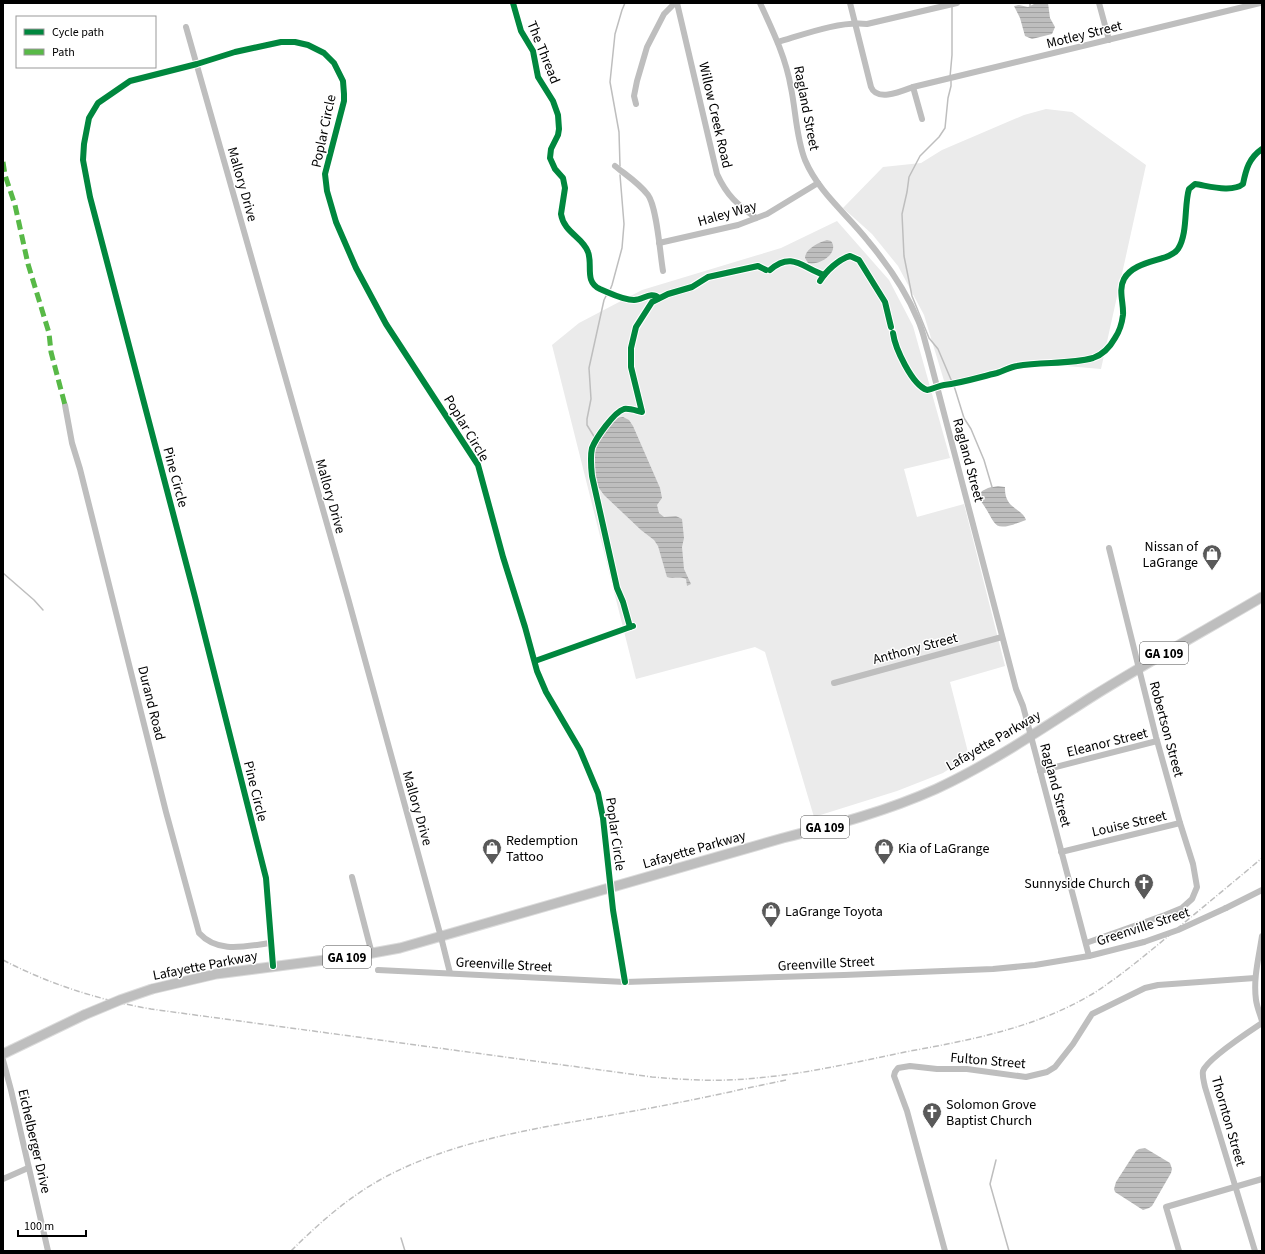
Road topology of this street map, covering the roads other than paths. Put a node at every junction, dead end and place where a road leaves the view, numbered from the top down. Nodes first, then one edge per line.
1 (676, 3) edge
2 (760, 3) edge
3 (850, 3) edge
4 (957, 3) edge
5 (1099, 3) edge
6 (1260, 3) edge
7 (855, 23) junction
8 (186, 27) dead end
9 (1110, 40) junction
10 (778, 42) junction
11 (198, 64) junction
12 (913, 88) junction
13 (636, 104) dead end
14 (922, 119) dead end
15 (615, 166) dead end
16 (818, 184) junction
17 (756, 218) junction
18 (659, 243) junction
19 (663, 271) dead end
20 (64, 405) dead end
21 (1109, 548) dead end
22 (1262, 597) edge
23 (1002, 637) junction
24 (1138, 668) junction
25 (834, 683) dead end
26 (1030, 735) junction
27 (1158, 741) junction
28 (1040, 771) junction
29 (1180, 823) junction
30 (1061, 852) junction
31 (352, 877) dead end
32 (611, 887) junction
33 (1262, 890) edge
34 (1262, 936) edge
35 (441, 937) junction
36 (271, 943) junction
37 (1086, 943) junction
38 (372, 954) junction
39 (1089, 956) junction
40 (1260, 957) edge
41 (272, 966) junction
42 (378, 970) dead end
43 (450, 973) junction
44 (1255, 978) junction
45 (625, 982) junction
46 (1262, 1022) edge
47 (3, 1054) edge
48 (3, 1060) edge
49 (28, 1168) junction
50 (3, 1179) edge
51 (1262, 1179) edge
52 (1236, 1186) junction
53 (48, 1251) edge
54 (945, 1251) edge
55 (1179, 1251) edge
56 (1255, 1251) edge

1 - 13 street
1 - 17 street, Willow Creek Road
2 - 10 street, Ragland Street
3 - 7 street
4 - 7 street
5 - 9 street
6 - 9 street, Motley Street
7 - 10 street
7 - 12 street, Motley Street
8 - 11 street, Mallory Drive
9 - 12 street, Motley Street
10 - 16 street, Ragland Street
11 - 32 street, Poplar Circle
11 - 35 street, Mallory Drive
11 - 36 street, Pine Circle
12 - 14 street
15 - 18 street
16 - 17 street, Haley Way
16 - 23 street, Ragland Street
17 - 18 street, Haley Way
18 - 19 street
20 - 36 street, Durand Road
21 - 24 street, Robertson Street
22 - 24 highway, Lafayette Parkway / GA 109
23 - 25 street, Anthony Street
23 - 26 street, Ragland Street
24 - 26 highway, Lafayette Parkway / GA 109
24 - 27 street, Robertson Street
26 - 28 street, Ragland Street
26 - 32 highway, Lafayette Parkway / GA 109
27 - 28 street, Eleanor Street
27 - 29 street, Robertson Street
28 - 30 street, Ragland Street
29 - 30 street, Louise Street
29 - 37 street, Robertson Street
30 - 37 street, Ragland Street
31 - 38 street
32 - 35 highway, Lafayette Parkway / GA 109
32 - 45 street, Poplar Circle
33 - 39 street, Greenville Street, bridge
34 - 40 street
35 - 38 highway, Lafayette Parkway / GA 109
35 - 43 street, Mallory Drive
36 - 41 street, Pine Circle
37 - 39 street, Ragland Street
38 - 41 highway, Lafayette Parkway / GA 109
39 - 45 street, Greenville Street
40 - 44 street
41 - 47 highway, Lafayette Parkway / GA 109, bridge
42 - 43 street, Greenville Street
43 - 45 street, Greenville Street
44 - 46 street
44 - 54 street, Fulton Street
46 - 52 street, Thornton Street
48 - 49 street, Eichelberger Drive
49 - 50 street
49 - 53 street, Eichelberger Drive
51 - 52 street
52 - 55 street
52 - 56 street, Thornton Street

